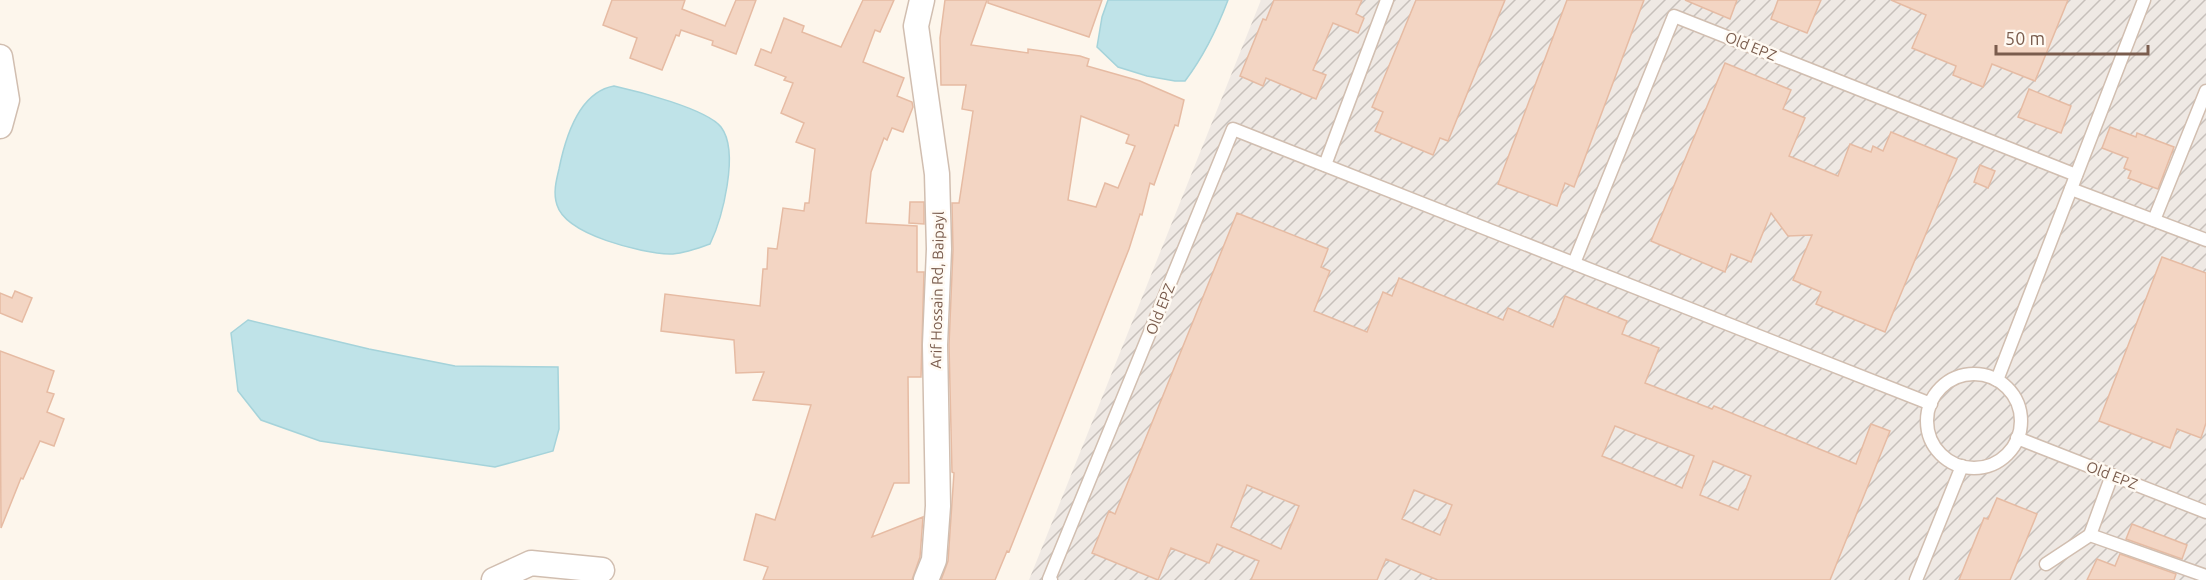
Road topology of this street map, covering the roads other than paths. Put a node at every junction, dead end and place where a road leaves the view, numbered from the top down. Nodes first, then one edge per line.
1 (922, 0) edge
2 (1387, 0) edge
3 (2144, 0) edge
4 (0, 57) edge
5 (2206, 91) edge
6 (0, 126) edge
7 (1325, 165) junction
8 (2076, 175) junction
9 (2071, 189) junction
10 (2154, 220) junction
11 (2206, 240) edge
12 (1574, 263) junction
13 (1997, 380) junction
14 (1931, 404) junction
15 (2017, 438) junction
16 (1962, 466) junction
17 (2112, 475) junction
18 (2206, 512) edge
19 (2090, 535) junction
20 (2046, 564) dead end
21 (602, 570) dead end
22 (2206, 576) edge
23 (494, 580) edge
24 (926, 580) edge
25 (1051, 580) edge
26 (1916, 580) edge

1 - 24 street, Arif Hossain Rd, Baipayl
2 - 7 lane
3 - 8 lane
4 - 6 street
5 - 10 lane
7 - 12 lane, Old EPZ
7 - 25 lane, Old EPZ
8 - 9 lane
8 - 12 lane, Old EPZ
9 - 10 lane
9 - 13 lane
10 - 11 lane
12 - 14 lane, Old EPZ
13 - 14 lane
13 - 15 lane
14 - 16 lane
15 - 16 lane
15 - 17 lane, Old EPZ
16 - 26 lane
17 - 18 lane, Old EPZ
17 - 19 lane
19 - 20 lane
19 - 22 lane
21 - 23 street

